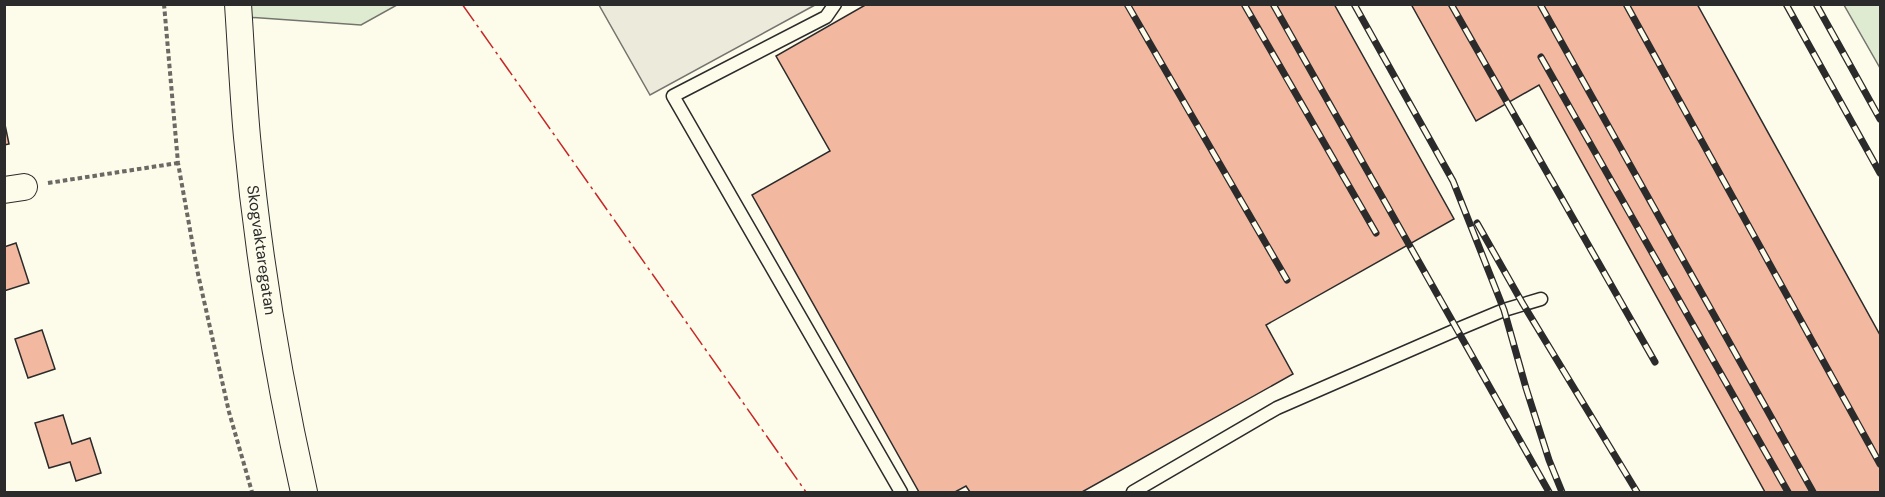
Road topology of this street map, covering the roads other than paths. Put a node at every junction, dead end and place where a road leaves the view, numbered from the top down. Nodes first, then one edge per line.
1 (238, 4) edge
2 (835, 4) edge
3 (1541, 299) dead end
4 (304, 492) edge
5 (901, 492) edge
6 (1133, 492) edge

1 - 4 street, Skogvaktaregatan
2 - 5 lane
3 - 6 lane

